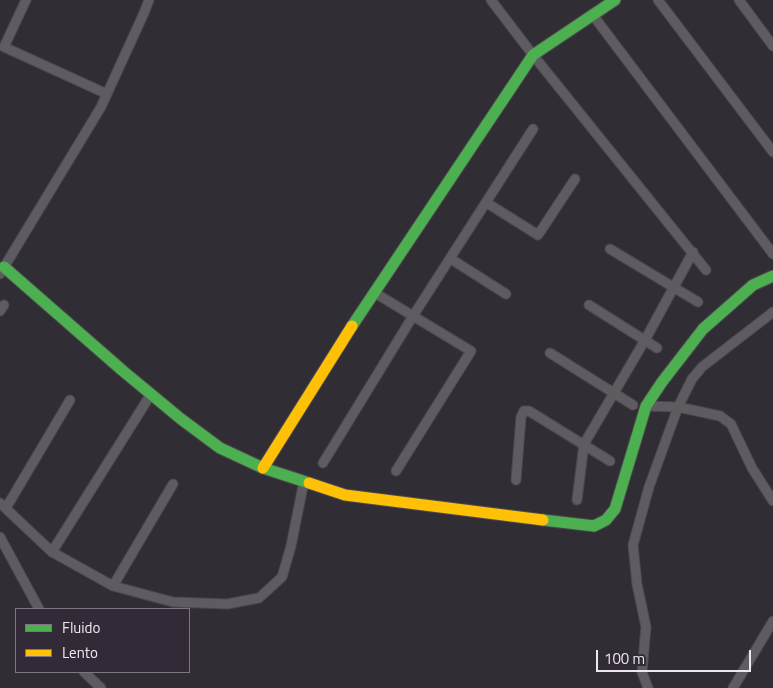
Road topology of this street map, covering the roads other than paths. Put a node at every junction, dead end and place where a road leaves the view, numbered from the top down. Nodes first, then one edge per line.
1 (26, 0) edge
2 (149, 0) edge
3 (491, 0) edge
4 (615, 0) edge
5 (658, 0) edge
6 (738, 0) edge
7 (592, 14) junction
8 (773, 46) edge
9 (2, 51) edge
10 (533, 55) junction
11 (107, 94) junction
12 (533, 129) dead end
13 (773, 152) edge
14 (575, 180) dead end
15 (487, 203) junction
16 (610, 249) dead end
17 (693, 252) junction
18 (773, 254) edge
19 (451, 259) junction
20 (706, 270) dead end
21 (2, 271) edge
22 (773, 276) edge
23 (674, 288) junction
24 (375, 293) junction
25 (506, 294) dead end
26 (698, 302) dead end
27 (589, 305) dead end
28 (773, 312) edge
29 (413, 316) junction
30 (644, 340) junction
31 (657, 348) dead end
32 (550, 353) dead end
33 (613, 393) junction
34 (151, 394) junction
35 (70, 400) dead end
36 (633, 405) dead end
37 (646, 406) junction
38 (678, 407) junction
39 (584, 444) junction
40 (610, 461) dead end
41 (323, 463) dead end
42 (263, 468) junction
43 (396, 472) dead end
44 (516, 480) dead end
45 (304, 481) junction
46 (173, 484) dead end
47 (577, 500) dead end
48 (773, 501) edge
49 (3, 505) edge
50 (0, 537) edge
51 (52, 552) junction
52 (113, 586) junction
53 (38, 608) edge
54 (773, 620) edge
55 (85, 673) edge
56 (101, 688) edge
57 (648, 688) edge
58 (733, 688) edge

1 - 9 street
2 - 11 street
3 - 10 street
4 - 7 street
5 - 13 street
6 - 8 street
7 - 10 street
7 - 18 street
9 - 11 street
10 - 17 street
10 - 24 street
11 - 21 street
12 - 15 street
14 - 15 street
15 - 19 street
16 - 23 street
17 - 20 street
17 - 23 street
19 - 25 street
19 - 29 street
21 - 34 street
22 - 37 street
23 - 26 street
23 - 30 street
24 - 29 street
24 - 42 street
27 - 30 street
28 - 38 street
29 - 41 street
29 - 43 street
30 - 31 street
30 - 33 street
32 - 33 street
33 - 36 street
33 - 39 street
34 - 42 street
34 - 51 street
35 - 49 street
37 - 38 street
37 - 45 street
38 - 48 street
38 - 57 street
39 - 40 street
39 - 44 street
39 - 47 street
42 - 45 street
45 - 52 street
46 - 52 street
49 - 51 street
50 - 53 street
51 - 52 street
54 - 58 street
55 - 56 street

